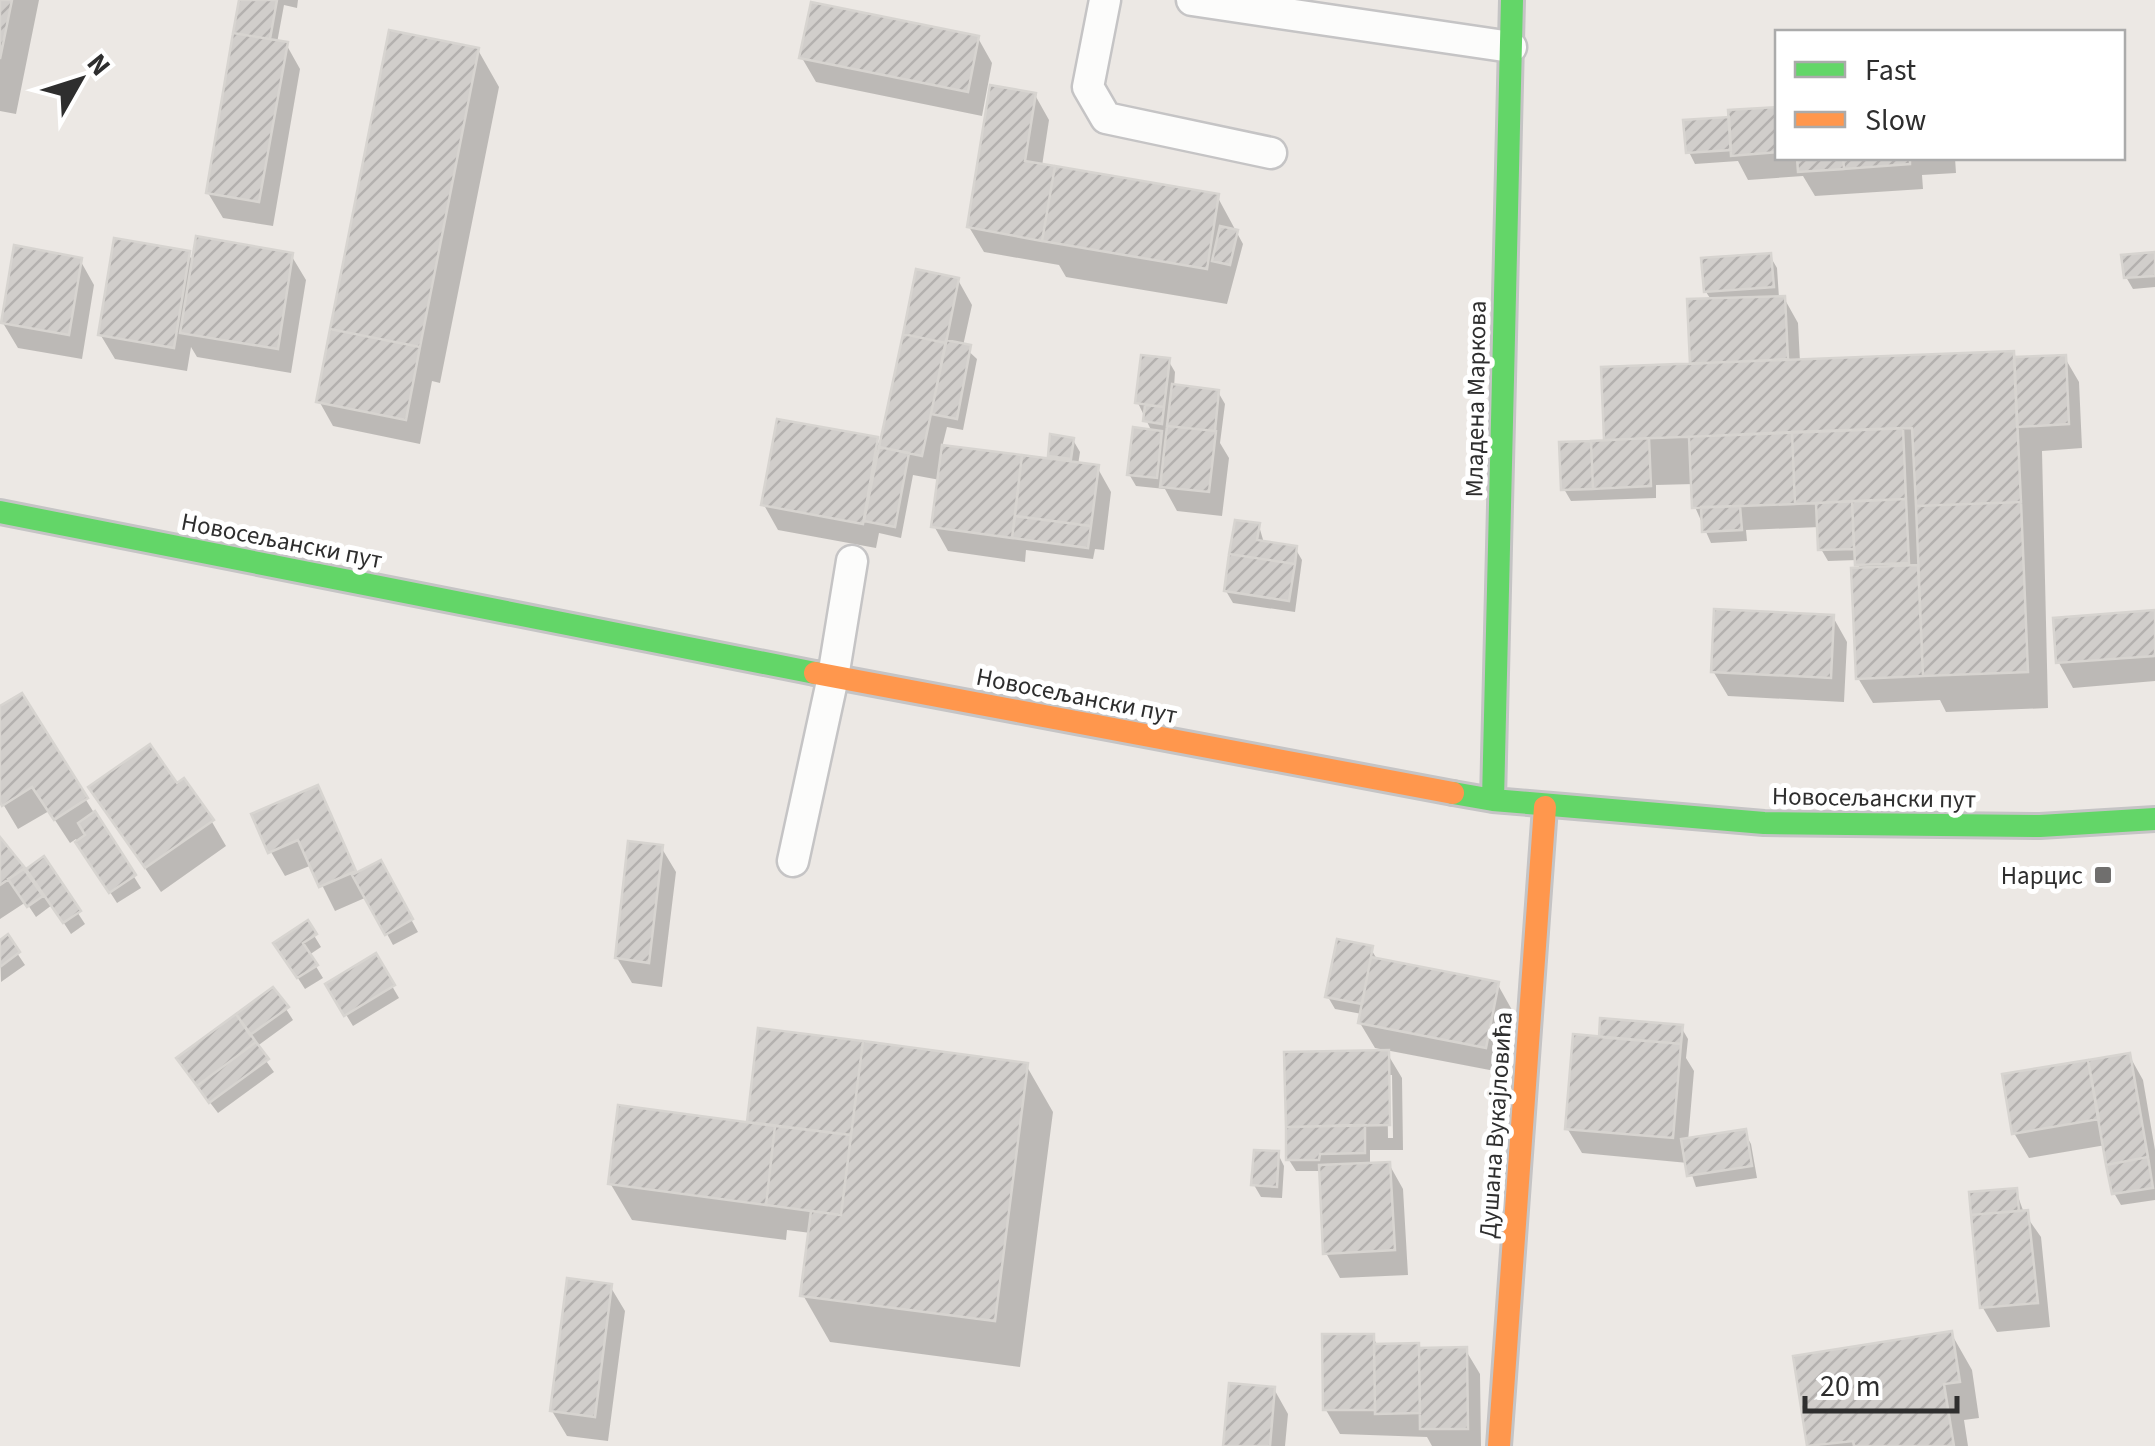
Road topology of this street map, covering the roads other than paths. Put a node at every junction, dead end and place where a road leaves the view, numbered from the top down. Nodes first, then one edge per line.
1 (1105, 0) edge
2 (1192, 0) edge
3 (1512, 0) edge
4 (1511, 48) junction
5 (1271, 153) dead end
6 (0, 512) edge
7 (852, 561) dead end
8 (833, 677) junction
9 (1493, 800) junction
10 (1546, 807) junction
11 (2155, 819) edge
12 (793, 861) dead end
13 (1499, 1446) edge

1 - 5 lane
2 - 4 lane
3 - 4 main road, Младена Маркова
4 - 9 main road, Младена Маркова
6 - 8 main road, Новосељански пут
7 - 8 lane
8 - 9 main road, Новосељански пут
8 - 12 lane
9 - 10 main road, Новосељански пут
10 - 11 main road, Новосељански пут
10 - 13 main road, Душана Вукајловића

